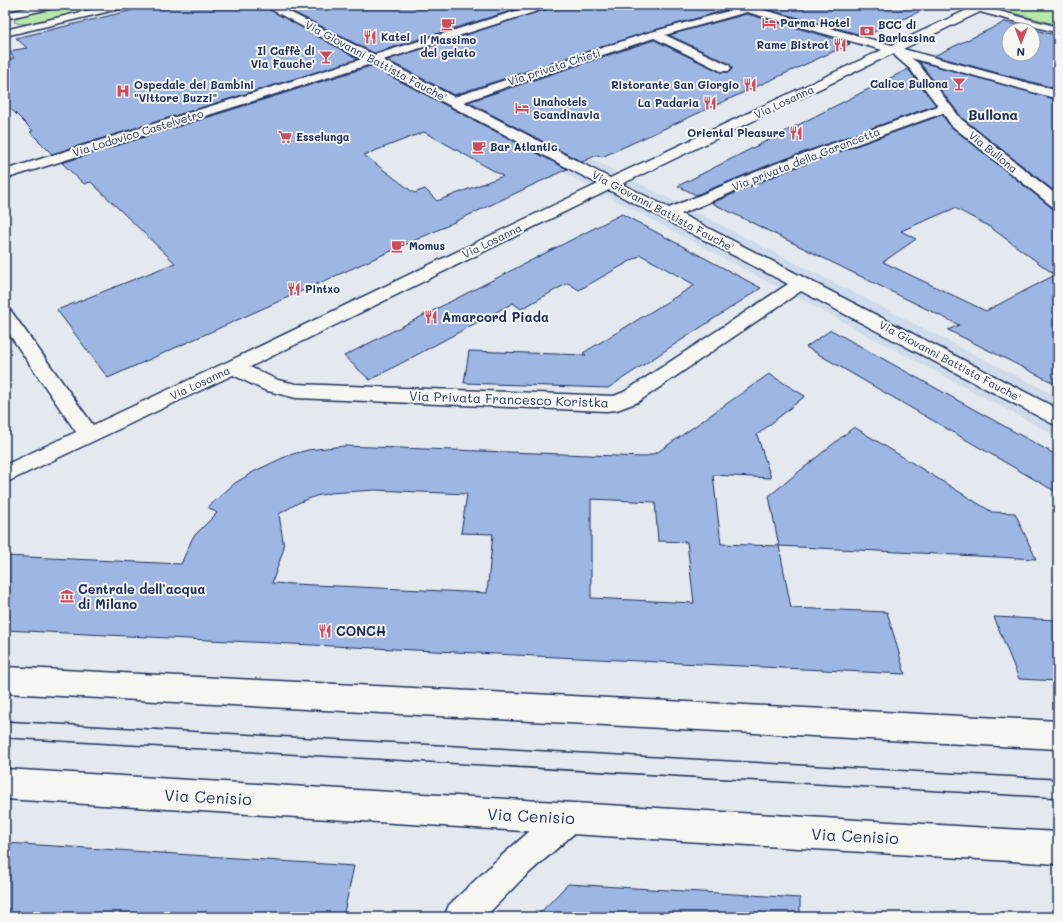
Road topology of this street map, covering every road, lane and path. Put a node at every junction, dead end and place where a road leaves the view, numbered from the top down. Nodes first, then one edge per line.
1 (54, 5) edge
2 (124, 5) edge
3 (268, 5) edge
4 (546, 5) edge
5 (733, 5) edge
6 (967, 5) edge
7 (983, 7) edge
8 (747, 9) junction
9 (24, 12) junction
10 (5, 16) edge
11 (36, 26) junction
12 (1058, 30) edge
13 (5, 33) edge
14 (655, 34) junction
15 (893, 50) junction
16 (372, 60) junction
17 (954, 67) junction
18 (725, 68) dead end
19 (920, 74) junction
20 (1058, 96) edge
21 (453, 102) junction
22 (945, 108) junction
23 (5, 175) edge
24 (610, 184) junction
25 (1058, 204) edge
26 (669, 214) junction
27 (801, 283) junction
28 (5, 315) edge
29 (234, 367) junction
30 (1058, 418) edge
31 (89, 436) junction
32 (5, 475) edge
33 (5, 680) edge
34 (1058, 735) edge
35 (5, 784) edge
36 (568, 818) junction
37 (1058, 848) edge
38 (461, 917) edge

1 - 9 street
2 - 11 street
3 - 16 street, Via Giovanni Battista Fauche'
4 - 16 street, Via Lodovico Castelvetro
5 - 8 street
6 - 7 street
7 - 12 street
7 - 15 street, Via Losanna
8 - 14 street, Via privata Chieti
8 - 15 street
9 - 10 street
9 - 11 street
11 - 13 street
14 - 18 street
14 - 21 street, Via privata Chieti
15 - 17 street
15 - 19 street, Via Bullona
15 - 24 street, Via Losanna
16 - 21 street, Via Giovanni Battista Fauche'
16 - 23 street, Via Lodovico Castelvetro
17 - 19 street
17 - 20 street
19 - 22 street, Via Bullona
21 - 24 street, Via Giovanni Battista Fauche'
22 - 25 street, Via Bullona
22 - 26 street, Via privata della Garancetta
24 - 26 street, Via Giovanni Battista Fauche'
24 - 29 street, Via Losanna
26 - 27 street, Via Giovanni Battista Fauche'
27 - 29 street, Via Privata Francesco Koristka
27 - 30 street, Via Giovanni Battista Fauche'
28 - 31 street
29 - 31 street, Via Losanna
31 - 32 street, Via Losanna
33 - 34 street
35 - 36 street, Via Cenisio
36 - 37 street, Via Cenisio
36 - 38 street

